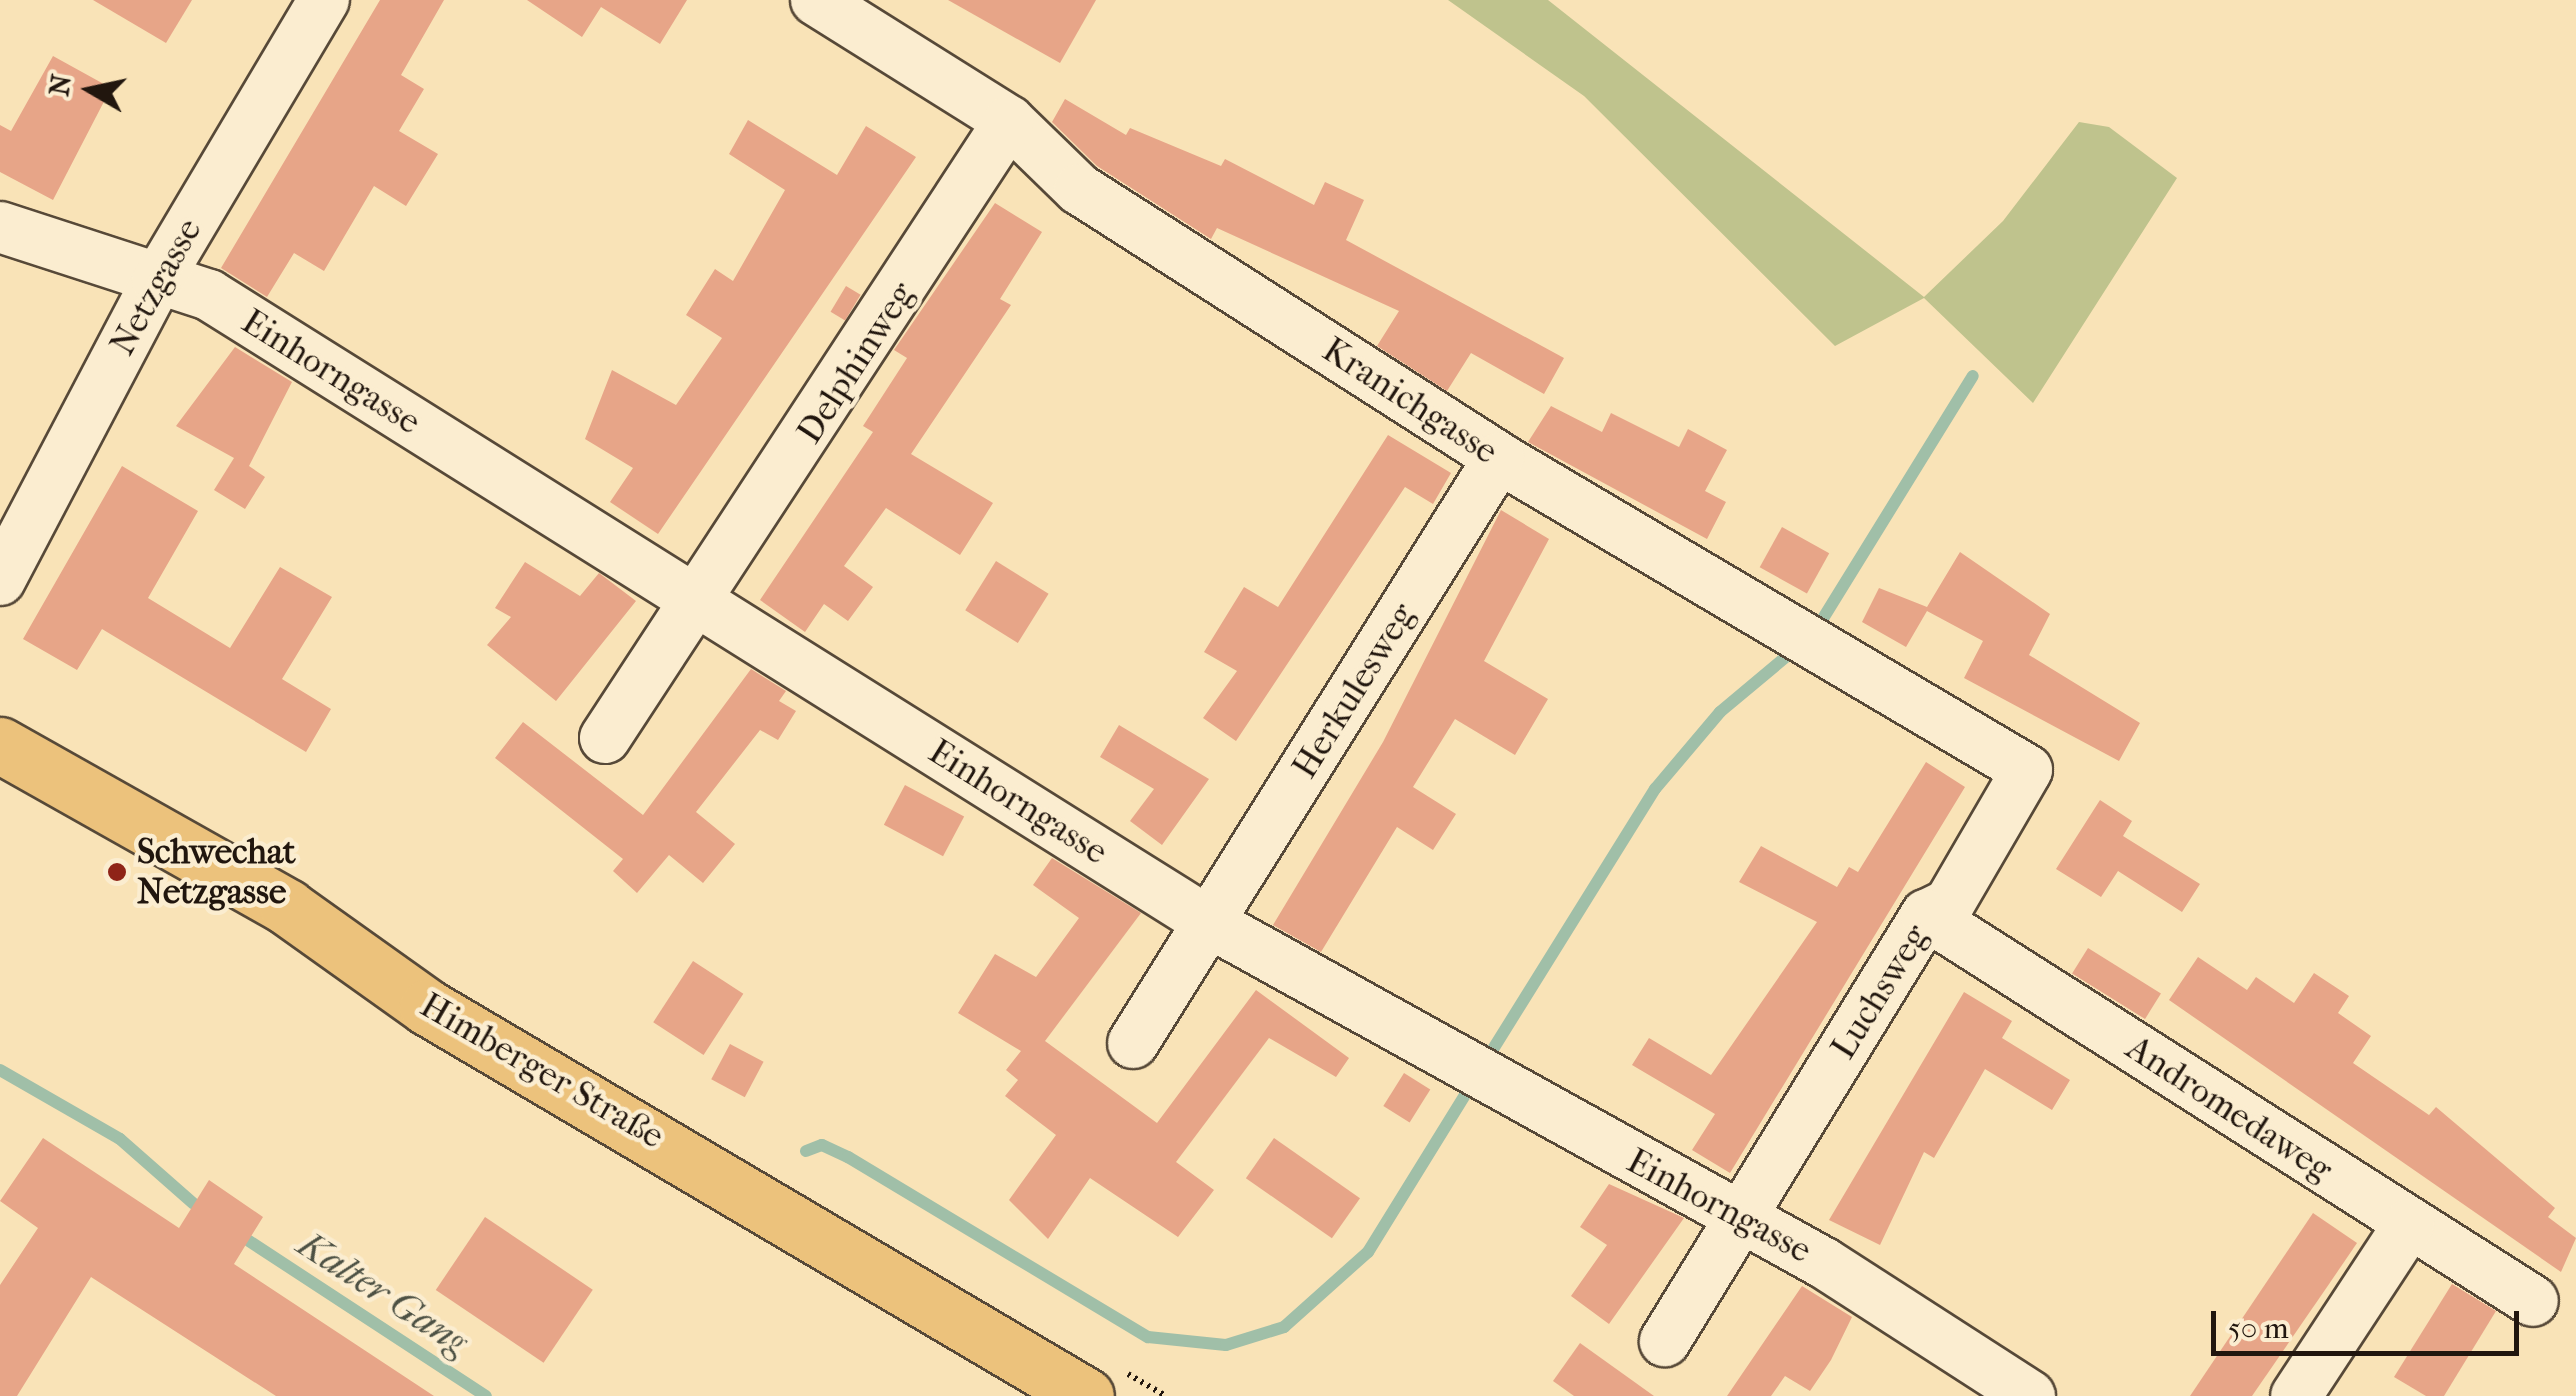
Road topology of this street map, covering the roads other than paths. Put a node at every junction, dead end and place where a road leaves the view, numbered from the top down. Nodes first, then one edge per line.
1 (324, 0) edge
2 (816, 0) edge
3 (1009, 121) junction
4 (0, 228) edge
5 (157, 281) junction
6 (1499, 458) junction
7 (0, 580) edge
8 (699, 602) junction
9 (606, 738) dead end
10 (0, 745) edge
11 (2027, 770) joint
12 (1926, 915) junction
13 (1210, 923) junction
14 (1133, 1043) dead end
15 (1739, 1220) junction
16 (2409, 1224) junction
17 (2533, 1301) dead end
18 (1665, 1341) dead end
19 (1086, 1396) edge
20 (2030, 1396) edge
21 (2296, 1396) edge

1 - 5 street, Netzgasse
2 - 3 street, Kranichgasse
3 - 6 street, Kranichgasse
3 - 8 street, Delphinweg
4 - 5 street, Einhorngasse
5 - 7 street, Netzgasse
5 - 8 street, Einhorngasse
6 - 11 street, Kranichgasse
6 - 13 street, Herkulesweg
8 - 9 street, Delphinweg
8 - 13 street, Einhorngasse
10 - 19 main road, Himberger Straße
11 - 12 street, Luchsweg
12 - 15 street, Luchsweg
12 - 16 street, Andromedaweg
13 - 14 street, Herkulesweg
13 - 15 street, Einhorngasse
15 - 18 street, Luchsweg
15 - 20 street, Einhorngasse
16 - 17 street, Andromedaweg
16 - 21 street

